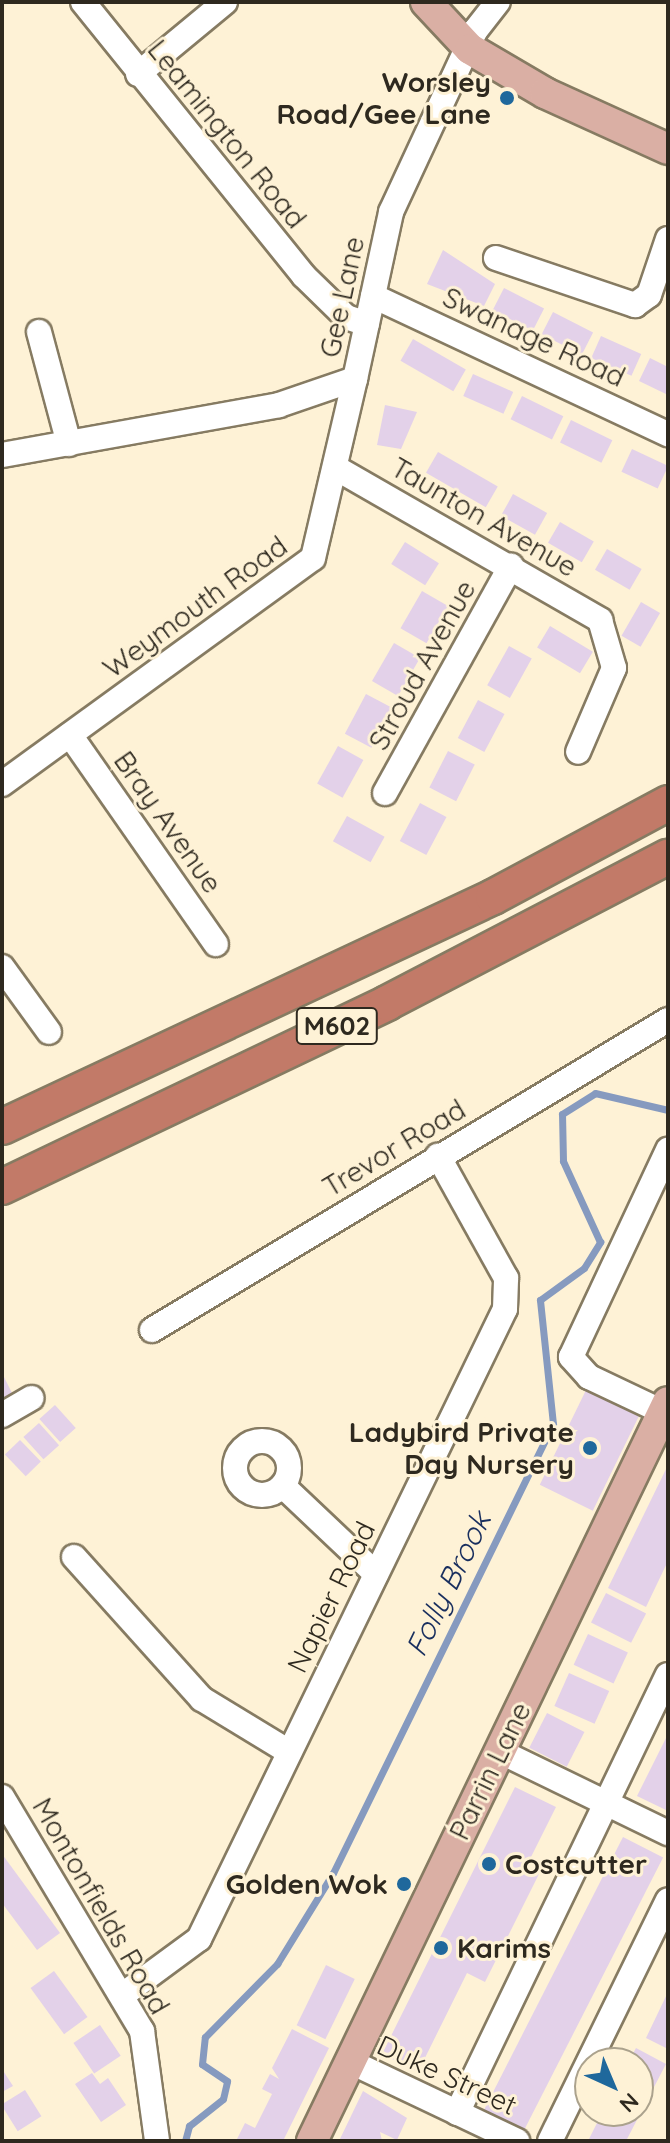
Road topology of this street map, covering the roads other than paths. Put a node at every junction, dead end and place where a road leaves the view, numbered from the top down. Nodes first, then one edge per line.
1 (83, 2) edge
2 (225, 2) edge
3 (426, 2) edge
4 (498, 2) edge
5 (470, 49) junction
6 (138, 74) junction
7 (668, 149) edge
8 (668, 239) edge
9 (496, 258) dead end
10 (373, 296) junction
11 (367, 324) junction
12 (39, 332) dead end
13 (355, 379) junction
14 (668, 434) edge
15 (69, 444) junction
16 (2, 455) edge
17 (336, 468) junction
18 (511, 566) junction
19 (70, 735) junction
20 (578, 752) dead end
21 (2, 784) edge
22 (385, 793) dead end
23 (668, 803) edge
24 (668, 857) edge
25 (216, 944) dead end
26 (2, 967) edge
27 (668, 1020) edge
28 (49, 1032) dead end
29 (2, 1127) edge
30 (668, 1150) edge
31 (438, 1156) junction
32 (2, 1187) edge
33 (152, 1330) dead end
34 (32, 1398) dead end
35 (2, 1415) edge
36 (663, 1424) edge
37 (283, 1486) dead end
38 (74, 1557) dead end
39 (376, 1574) junction
40 (668, 1675) edge
41 (499, 1751) junction
42 (289, 1752) junction
43 (2, 1797) edge
44 (606, 1803) junction
45 (668, 1833) edge
46 (668, 1900) edge
47 (124, 1994) junction
48 (351, 2062) junction
49 (457, 2113) junction
50 (157, 2141) edge
51 (312, 2141) edge
52 (517, 2141) edge
53 (550, 2141) edge

1 - 6 street, Leamington Road
2 - 6 street
3 - 5 main road
4 - 5 street, Gee Lane
5 - 7 main road
5 - 10 street, Gee Lane
6 - 11 street, Leamington Road
8 - 9 street
10 - 11 street, Gee Lane
10 - 14 street, Swanage Road
11 - 13 street, Gee Lane
12 - 15 street
13 - 15 street, Gee Lane
13 - 17 street, Weymouth Road
15 - 16 street, Gee Lane
17 - 18 street, Taunton Avenue
17 - 19 street, Weymouth Road
18 - 20 street, Taunton Avenue
18 - 22 street, Stroud Avenue
19 - 21 street, Weymouth Road
19 - 25 street, Bray Avenue
23 - 29 highway, M602
24 - 32 highway, M602
26 - 28 street
27 - 31 street, Trevor Road
30 - 36 street
31 - 33 street, Trevor Road
31 - 39 street, Napier Road
34 - 35 street
36 - 41 main road, Parrin Lane
37 - 39 street
38 - 42 street
39 - 42 street, Napier Road
40 - 44 street
41 - 44 street
41 - 48 main road, Parrin Lane
42 - 47 street, Napier Road
43 - 47 street, Montonfields Road
44 - 45 street
44 - 49 street
46 - 53 street
47 - 50 street, Montonfields Road
48 - 49 street, Duke Street
48 - 51 main road, Parrin Lane
49 - 52 street, Duke Street

